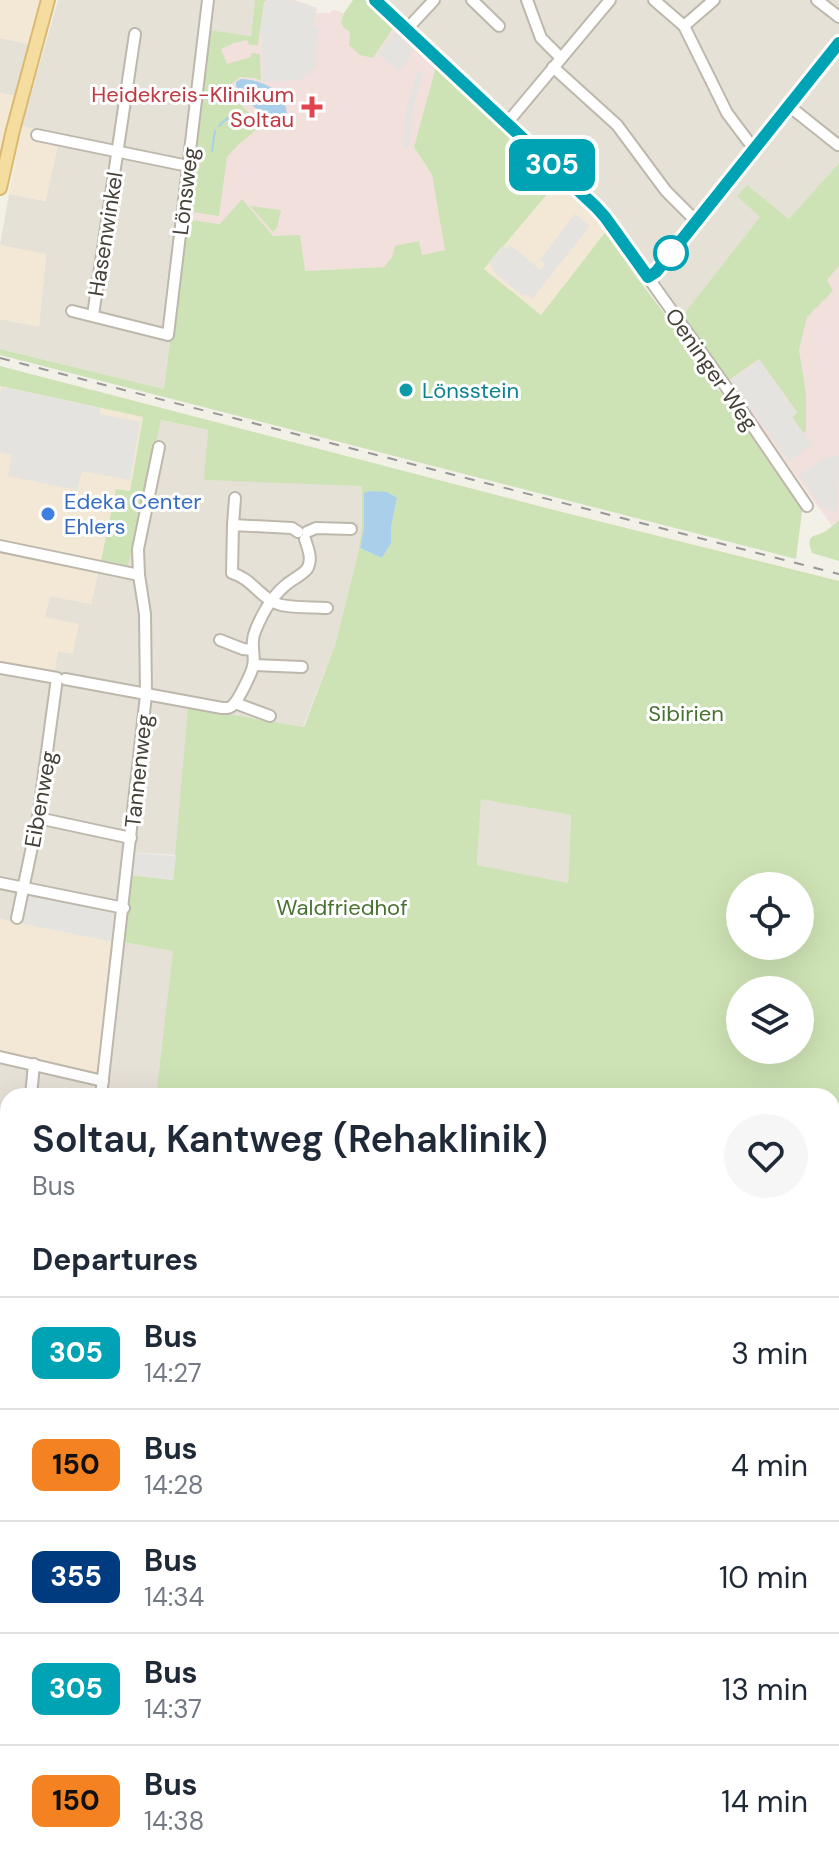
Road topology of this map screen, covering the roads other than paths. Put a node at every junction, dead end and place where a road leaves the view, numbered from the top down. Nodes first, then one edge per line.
1 (48, 0) edge
2 (208, 0) edge
3 (376, 0) edge
4 (434, 0) edge
5 (472, 0) edge
6 (527, 0) edge
7 (610, 0) edge
8 (654, 0) edge
9 (714, 0) edge
10 (817, 0) edge
11 (839, 17) edge
12 (499, 26) dead end
13 (684, 26) junction
14 (407, 29) junction
15 (135, 34) dead end
16 (839, 43) edge
17 (557, 62) junction
18 (789, 106) junction
19 (507, 123) junction
20 (37, 135) dead end
21 (838, 145) edge
22 (755, 147) junction
23 (118, 153) junction
24 (188, 166) junction
25 (0, 188) edge
26 (696, 221) junction
27 (648, 277) junction
28 (72, 311) dead end
29 (93, 315) junction
30 (168, 335) joint
31 (159, 447) dead end
32 (235, 498) dead end
33 (807, 506) dead end
34 (233, 525) junction
35 (351, 529) dead end
36 (304, 534) junction
37 (0, 546) edge
38 (139, 575) junction
39 (271, 600) junction
40 (327, 608) dead end
41 (220, 640) dead end
42 (252, 650) junction
43 (254, 665) junction
44 (302, 667) dead end
45 (0, 668) edge
46 (61, 679) junction
47 (146, 695) junction
48 (235, 703) junction
49 (270, 716) dead end
50 (38, 818) junction
51 (131, 838) junction
52 (0, 883) edge
53 (24, 888) junction
54 (124, 908) junction
55 (17, 918) dead end
56 (0, 1057) edge
57 (34, 1064) junction
58 (103, 1081) junction
59 (32, 1088) edge
60 (102, 1088) edge

1 - 25 main road
2 - 24 street, Lönsweg
3 - 14 street, Oeninger Weg
4 - 14 street
5 - 12 street
6 - 17 street
7 - 17 street
8 - 13 street
9 - 13 street
10 - 11 street
13 - 22 street
14 - 19 street, Oeninger Weg
15 - 23 street
16 - 18 street
17 - 19 street
17 - 26 street
18 - 21 street
18 - 22 street
19 - 27 street, Oeninger Weg
20 - 23 street, Hasenwinkel
22 - 26 street
23 - 24 street, Hasenwinkel
23 - 29 street, Hasenwinkel
24 - 30 street, Lönsweg
26 - 27 street
27 - 33 street, Oeninger Weg
28 - 29 street, Hasenwinkel
29 - 30 street, Hasenwinkel
31 - 38 street, Tannenweg
32 - 34 street
34 - 36 street
34 - 39 street
35 - 36 street
36 - 39 street
37 - 38 street
38 - 47 street, Tannenweg
39 - 40 street
39 - 42 street
41 - 42 street
42 - 43 street
43 - 44 street
43 - 48 street
45 - 46 street
46 - 47 street
46 - 50 street, Eibenweg
47 - 48 street
47 - 51 street, Tannenweg
48 - 49 street
50 - 51 street
50 - 53 street, Eibenweg
51 - 54 street, Tannenweg
52 - 53 street
53 - 54 street
53 - 55 street, Eibenweg
54 - 58 street, Tannenweg
56 - 57 street
57 - 58 street
57 - 59 street
58 - 60 street, Tannenweg

